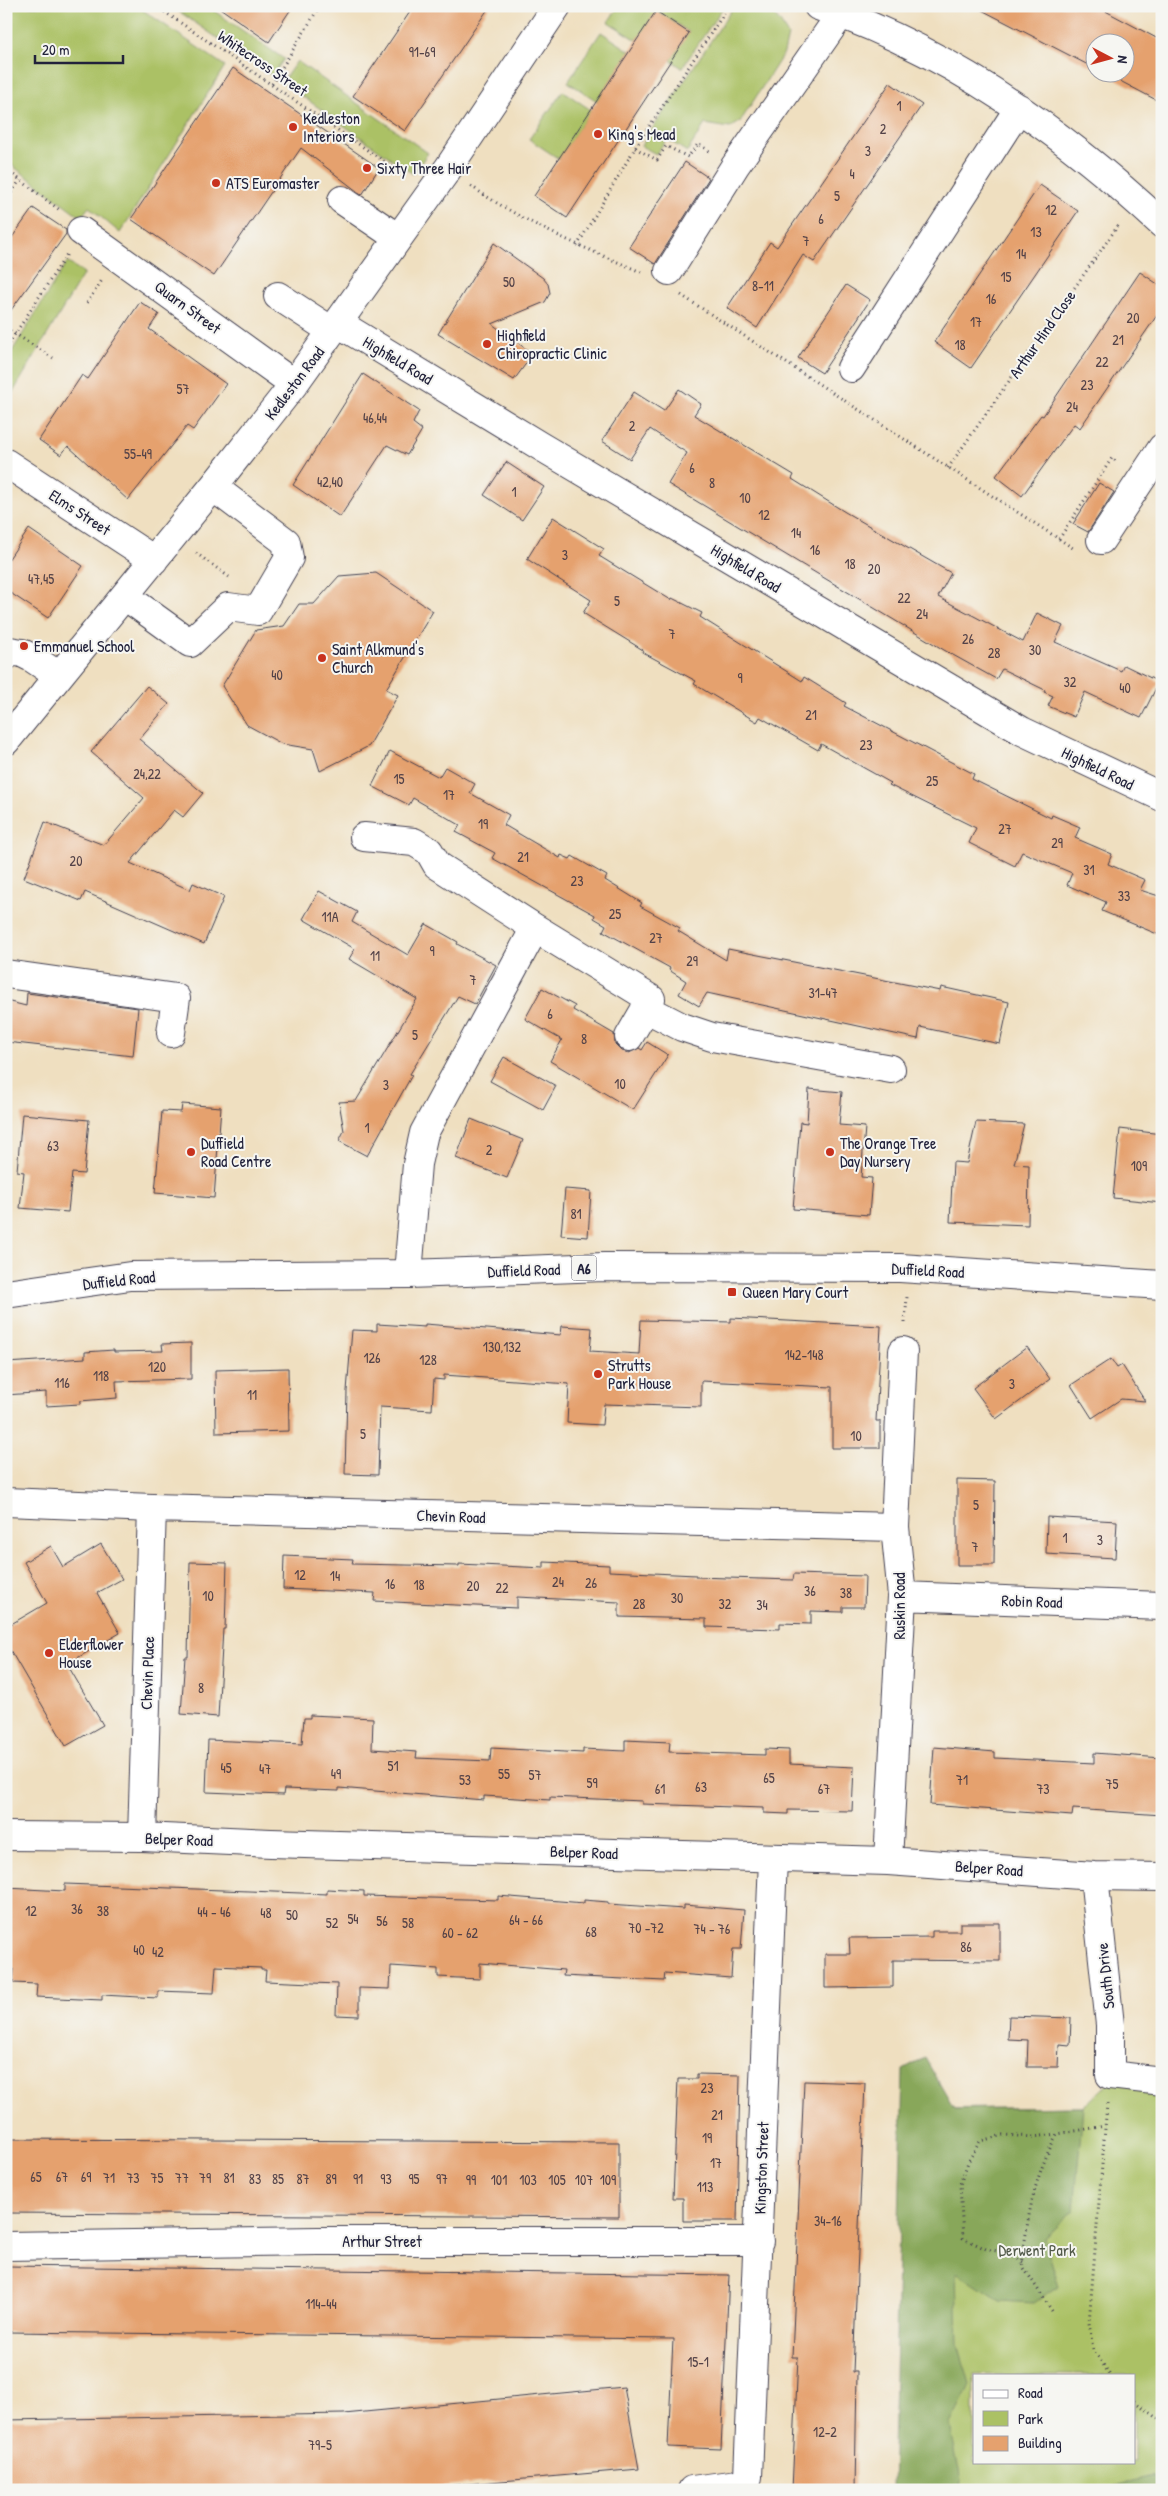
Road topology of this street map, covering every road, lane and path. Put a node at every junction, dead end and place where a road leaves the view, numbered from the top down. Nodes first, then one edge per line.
1 (156, 6) edge
2 (314, 6) edge
3 (557, 6) edge
4 (729, 6) edge
5 (829, 10) edge
6 (272, 84) junction
7 (1019, 108) junction
8 (635, 148) junction
9 (735, 166) junction
10 (6, 169) edge
11 (447, 170) junction
12 (20, 180) junction
13 (430, 193) junction
14 (342, 200) dead end
15 (1136, 200) junction
16 (6, 201) edge
17 (1162, 224) edge
18 (81, 231) junction
19 (398, 238) junction
20 (577, 246) junction
21 (665, 280) junction
22 (278, 296) dead end
23 (335, 327) junction
24 (6, 328) edge
25 (15, 334) junction
26 (6, 348) edge
27 (53, 358) dead end
28 (851, 368) dead end
29 (294, 384) junction
30 (1162, 448) edge
31 (948, 468) junction
32 (8, 469) edge
33 (214, 487) junction
34 (173, 537) junction
35 (1102, 540) dead end
36 (1074, 549) dead end
37 (154, 560) junction
38 (125, 596) junction
39 (264, 602) junction
40 (6, 656) edge
41 (59, 676) junction
42 (6, 741) edge
43 (1162, 798) edge
44 (364, 837) dead end
45 (535, 928) junction
46 (6, 974) edge
47 (645, 1008) junction
48 (171, 1033) dead end
49 (629, 1037) dead end
50 (891, 1068) dead end
51 (408, 1274) junction
52 (1162, 1285) edge
53 (6, 1294) edge
54 (906, 1296) dead end
55 (904, 1339) joint
56 (6, 1502) edge
57 (152, 1508) junction
58 (895, 1528) junction
59 (902, 1596) junction
60 (1162, 1606) edge
61 (6, 1836) edge
62 (142, 1837) junction
63 (773, 1859) junction
64 (888, 1861) junction
65 (1094, 1876) junction
66 (1162, 1877) edge
67 (1110, 2076) junction
68 (1162, 2081) edge
69 (1105, 2126) junction
70 (1057, 2134) junction
71 (759, 2241) junction
72 (6, 2246) edge
73 (1023, 2262) junction
74 (1052, 2311) dead end
75 (1109, 2374) edge
76 (1136, 2402) edge
77 (1162, 2421) edge
78 (692, 2490) edge

1 - 6 path, Whitecross Street
2 - 6 path
3 - 11 street, Kedleston Road
4 - 8 path
5 - 7 street
5 - 9 street
6 - 13 path, Whitecross Street
7 - 15 street
7 - 28 street
8 - 9 path
8 - 20 path
9 - 21 street
10 - 12 path
11 - 13 street, Kedleston Road
11 - 20 path
12 - 16 path
12 - 18 path
13 - 19 street, Kedleston Road
14 - 19 street
15 - 17 street
15 - 31 path, Arthur Hind Close
18 - 25 path
18 - 29 street, Quarn Street
19 - 23 street, Kedleston Road
20 - 21 path
21 - 31 path
22 - 23 street, Highfield Road
23 - 29 street, Kedleston Road
23 - 43 street, Highfield Road
24 - 25 path
25 - 26 path
25 - 27 path
29 - 33 street, Kedleston Road
30 - 35 street
31 - 36 path
32 - 37 street, Elms Street
33 - 34 street, Kedleston Road
33 - 39 street
34 - 37 street, Kedleston Road
34 - 39 path
37 - 38 street, Kedleston Road
38 - 39 street
38 - 41 street, Kedleston Road
40 - 41 street
41 - 42 street, Kedleston Road
44 - 45 street
45 - 47 street
45 - 51 street
46 - 48 street
47 - 49 street
47 - 50 street
51 - 52 street, Duffield Road / A6
51 - 53 street, Duffield Road / A6
54 - 55 path
55 - 58 street, Ruskin Road
56 - 57 street, Chevin Road
57 - 58 street, Chevin Road
57 - 62 street, Chevin Place
58 - 59 street, Ruskin Road
59 - 60 street, Robin Road
59 - 64 street, Ruskin Road
61 - 62 street, Belper Road
62 - 63 street, Belper Road
63 - 64 street, Belper Road
63 - 71 street, Kingston Street
64 - 65 street, Belper Road
65 - 66 street, Belper Road
65 - 67 street, South Drive
67 - 68 street
67 - 69 path
69 - 70 path
69 - 75 path
70 - 73 path
70 - 73 path
71 - 72 street, Arthur Street
71 - 78 street, Kingston Street
73 - 74 path
76 - 77 path

